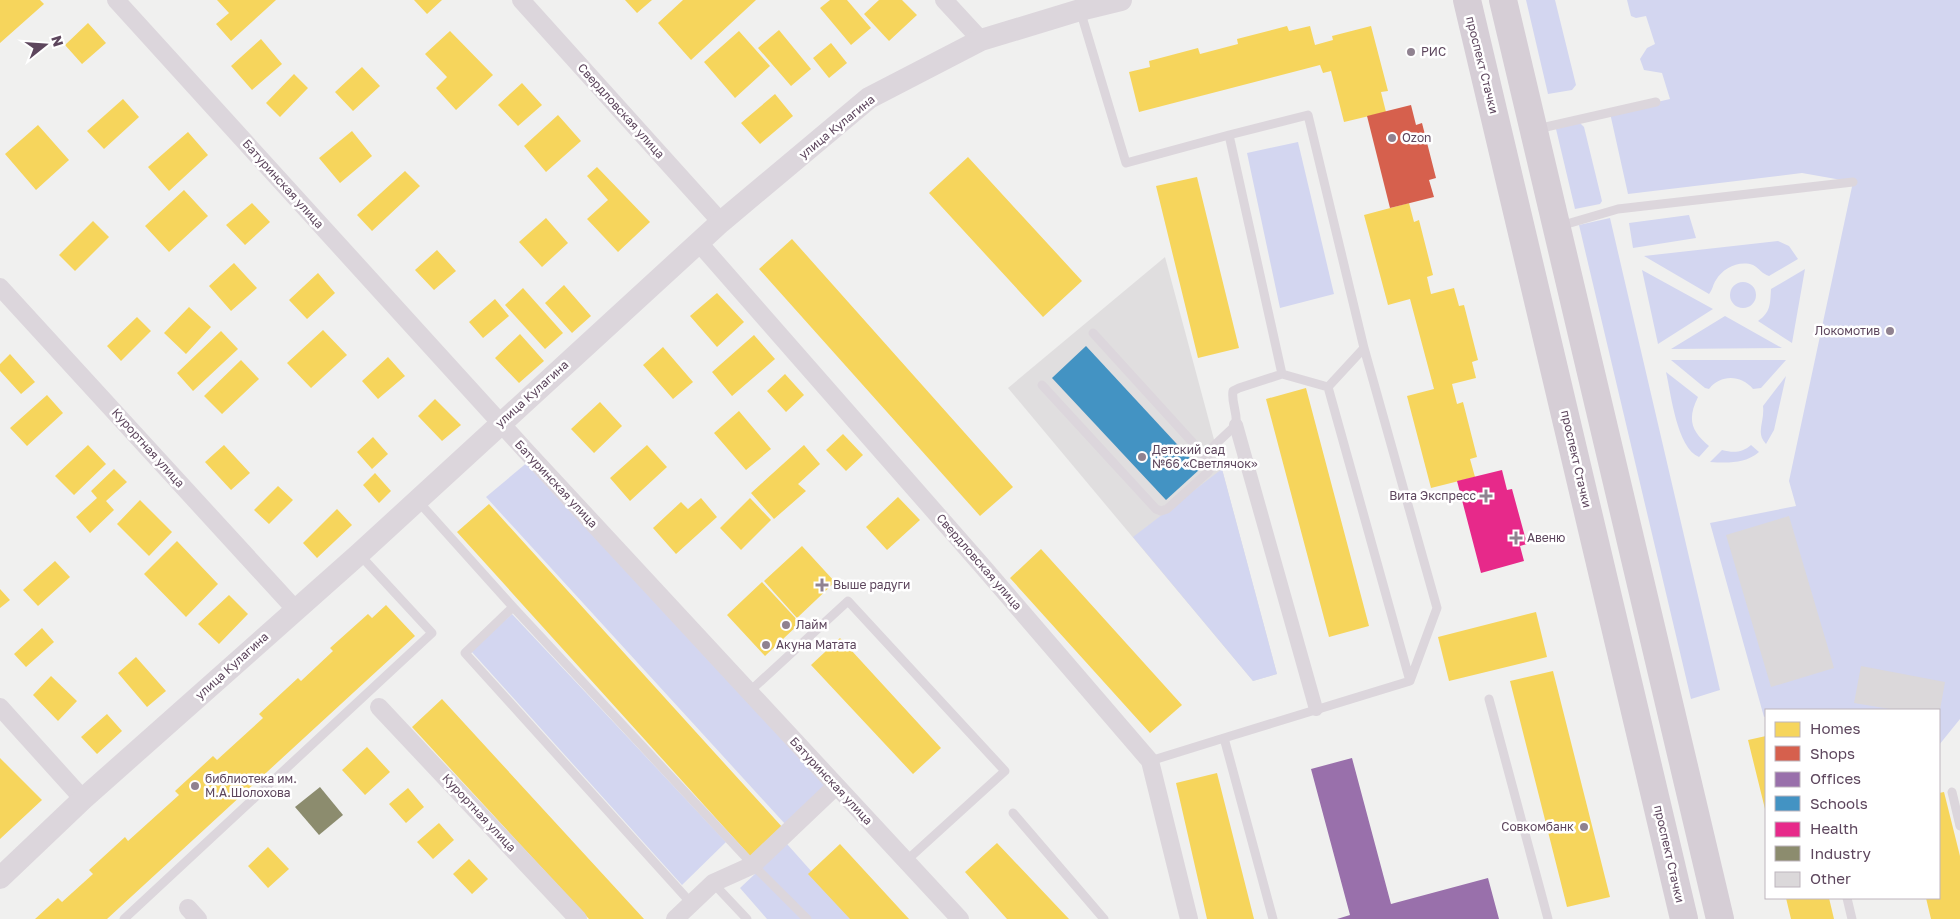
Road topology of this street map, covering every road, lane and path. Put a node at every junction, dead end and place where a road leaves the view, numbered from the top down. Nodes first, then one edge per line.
1 (116, 0) edge
2 (521, 0) edge
3 (944, 0) edge
4 (1121, 0) edge
5 (1466, 0) edge
6 (1503, 0) edge
7 (1080, 10) junction
8 (981, 40) junction
9 (1656, 102) dead end
10 (1534, 129) junction
11 (1230, 135) junction
12 (1853, 182) dead end
13 (721, 222) junction
14 (1557, 227) junction
15 (698, 243) junction
16 (0, 287) edge
17 (1093, 333) dead end
18 (1364, 348) junction
19 (1282, 374) junction
20 (1042, 385) dead end
21 (1328, 387) junction
22 (500, 423) junction
23 (1236, 425) junction
24 (1204, 455) junction
25 (417, 500) junction
26 (359, 554) junction
27 (513, 607) junction
28 (295, 609) junction
29 (1410, 681) junction
30 (749, 692) junction
31 (1489, 699) dead end
32 (0, 707) edge
33 (379, 707) dead end
34 (1316, 710) junction
35 (1224, 738) junction
36 (1150, 761) junction
37 (836, 786) junction
38 (1952, 792) dead end
39 (83, 799) junction
40 (1013, 813) dead end
41 (1960, 826) edge
42 (906, 861) junction
43 (753, 865) junction
44 (0, 878) edge
45 (713, 883) junction
46 (1847, 899) edge
47 (691, 903) junction
48 (124, 919) edge
49 (578, 919) edge
50 (675, 919) edge
51 (747, 919) edge
52 (806, 919) edge
53 (960, 919) edge
54 (1104, 919) edge
55 (1188, 919) edge
56 (1273, 919) edge
57 (1548, 919) edge
58 (1684, 919) edge
59 (1720, 919) edge
60 (1852, 919) edge

1 - 22 street, Батуринская улица
2 - 13 street, Свердловская улица
3 - 8 street
4 - 7 street, улица Кулагина
5 - 58 main road, проспект Стачки
6 - 10 main road
7 - 8 street, улица Кулагина
7 - 11 lane
8 - 13 street, улица Кулагина
9 - 10 lane
10 - 14 main road
11 - 18 lane
11 - 19 lane
12 - 14 lane
13 - 15 street, улица Кулагина
14 - 59 main road
15 - 22 street, улица Кулагина
15 - 36 street, Свердловская улица
16 - 28 street, Курортная улица
17 - 24 lane
18 - 21 lane
18 - 29 lane
19 - 21 lane
19 - 23 lane
20 - 24 lane
21 - 29 lane
22 - 25 street, улица Кулагина
22 - 30 street, Батуринская улица
23 - 24 lane
23 - 34 street
25 - 26 street, улица Кулагина
25 - 27 lane
26 - 28 street, улица Кулагина
26 - 48 lane
27 - 43 lane
27 - 47 lane
28 - 39 street, улица Кулагина
29 - 34 lane
30 - 37 street, Батуринская улица
30 - 42 lane
31 - 57 lane
32 - 39 street
33 - 49 street, Курортная улица
34 - 35 lane
35 - 36 lane
35 - 56 lane
36 - 55 street, Свердловская улица
37 - 42 street, Батуринская улица
37 - 43 street
38 - 41 lane
39 - 44 street, улица Кулагина
40 - 54 lane
42 - 53 street, Батуринская улица
43 - 45 street
43 - 52 lane
45 - 47 street
45 - 51 lane
46 - 60 lane
47 - 50 street

